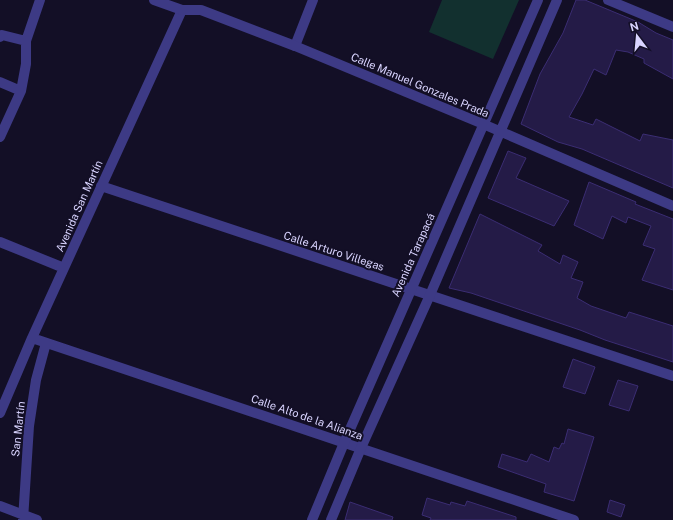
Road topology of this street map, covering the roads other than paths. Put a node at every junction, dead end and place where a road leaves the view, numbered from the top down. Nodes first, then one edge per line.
1 (40, 0) edge
2 (154, 0) edge
3 (313, 0) edge
4 (538, 0) edge
5 (557, 0) edge
6 (608, 0) edge
7 (182, 10) junction
8 (673, 27) edge
9 (0, 37) edge
10 (26, 42) junction
11 (295, 46) junction
12 (0, 82) edge
13 (21, 92) junction
14 (484, 124) junction
15 (500, 131) junction
16 (0, 137) edge
17 (101, 186) junction
18 (673, 206) edge
19 (0, 242) edge
20 (64, 268) junction
21 (411, 289) junction
22 (430, 295) junction
23 (32, 338) junction
24 (46, 342) junction
25 (673, 376) edge
26 (0, 412) edge
27 (344, 443) junction
28 (361, 448) junction
29 (0, 506) edge
30 (23, 518) edge
31 (37, 520) edge
32 (312, 520) edge
33 (331, 520) edge
34 (574, 520) edge

1 - 10 street
2 - 7 street, Calle Manuel Gonzales Prada
3 - 11 street
4 - 14 street, Avenida Tarapacá
5 - 15 street
6 - 8 street
7 - 11 street, Calle Manuel Gonzales Prada
7 - 17 street, Avenida San Martín
9 - 10 street
10 - 13 street
11 - 14 street, Calle Manuel Gonzales Prada
12 - 13 street
13 - 16 street
14 - 15 street, Calle Manuel Gonzales Prada
14 - 21 street, Avenida Tarapacá
15 - 18 street, Calle Manuel Gonzales Prada
15 - 22 street
17 - 20 street, Avenida San Martín
17 - 21 street, Calle Arturo Villegas
19 - 20 street
20 - 23 street, Avenida San Martín
21 - 22 street, Calle Arturo Villegas
21 - 27 street, Avenida Tarapacá
22 - 25 street, Calle Arturo Villegas
22 - 28 street
23 - 24 street, Calle Alto de la Alianza
23 - 26 street, Avenida San Martín
24 - 27 street, Calle Alto de la Alianza
24 - 30 street, San Martín
27 - 28 street, Calle Alto de la Alianza
27 - 32 street, Avenida Tarapacá
28 - 33 street
28 - 34 street, Calle Alto de la Alianza
29 - 30 street
30 - 31 street

